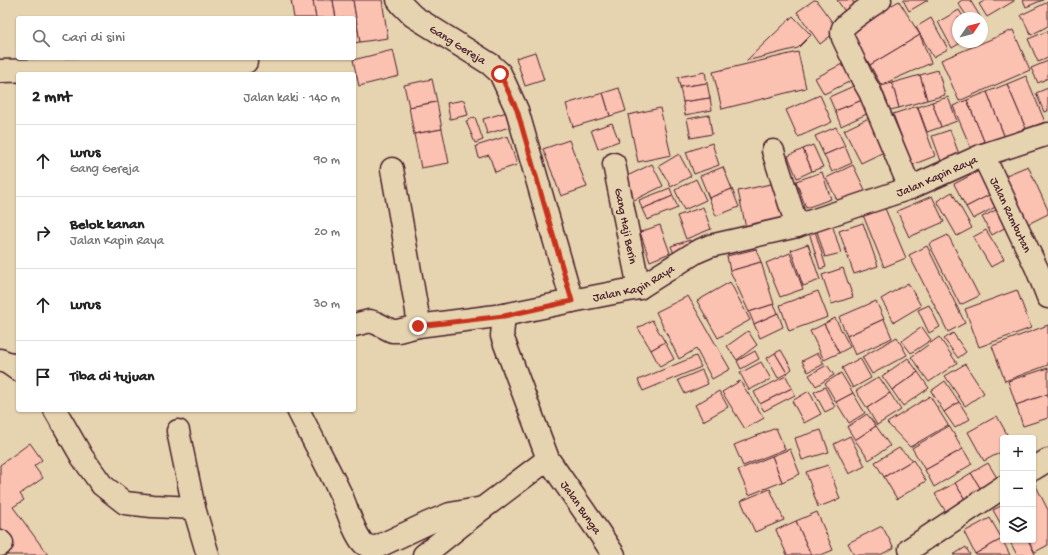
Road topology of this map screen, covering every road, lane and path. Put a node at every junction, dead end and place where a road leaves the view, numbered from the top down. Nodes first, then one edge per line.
1 (398, 0) edge
2 (880, 0) edge
3 (246, 62) dead end
4 (225, 68) edge
5 (0, 71) edge
6 (1048, 134) edge
7 (773, 151) dead end
8 (983, 155) junction
9 (614, 164) dead end
10 (392, 169) dead end
11 (910, 188) junction
12 (797, 226) junction
13 (640, 288) junction
14 (1048, 297) edge
15 (572, 301) junction
16 (504, 316) junction
17 (356, 325) edge
18 (418, 326) junction
19 (0, 360) edge
20 (16, 369) edge
21 (56, 412) edge
22 (299, 412) edge
23 (178, 431) dead end
24 (548, 459) junction
25 (1048, 460) edge
26 (1036, 467) edge
27 (1000, 489) edge
28 (194, 508) junction
29 (482, 508) junction
30 (0, 541) edge
31 (0, 545) edge
32 (910, 549) dead end
33 (208, 555) edge
34 (424, 555) edge
35 (614, 555) edge

1 - 15 street, Gang Gereja
2 - 11 street
3 - 4 street
4 - 5 street
6 - 8 street, Jalan Kapin Raya
7 - 12 street
8 - 11 street, Jalan Kapin Raya
8 - 14 street, Jalan Rambutan
9 - 13 street, Gang Haji Berin
10 - 18 street
11 - 12 street, Jalan Kapin Raya
12 - 13 street, Jalan Kapin Raya
13 - 15 street, Jalan Kapin Raya
15 - 16 street, Jalan Kapin Raya
16 - 18 street, Jalan Kapin Raya
16 - 24 street
17 - 18 street, Jalan Kapin Raya
19 - 20 street
21 - 28 street
22 - 29 street
23 - 28 street
24 - 29 street
24 - 35 street, Jalan Bunga
25 - 26 street
27 - 32 street
28 - 33 street
29 - 34 street
30 - 31 street

